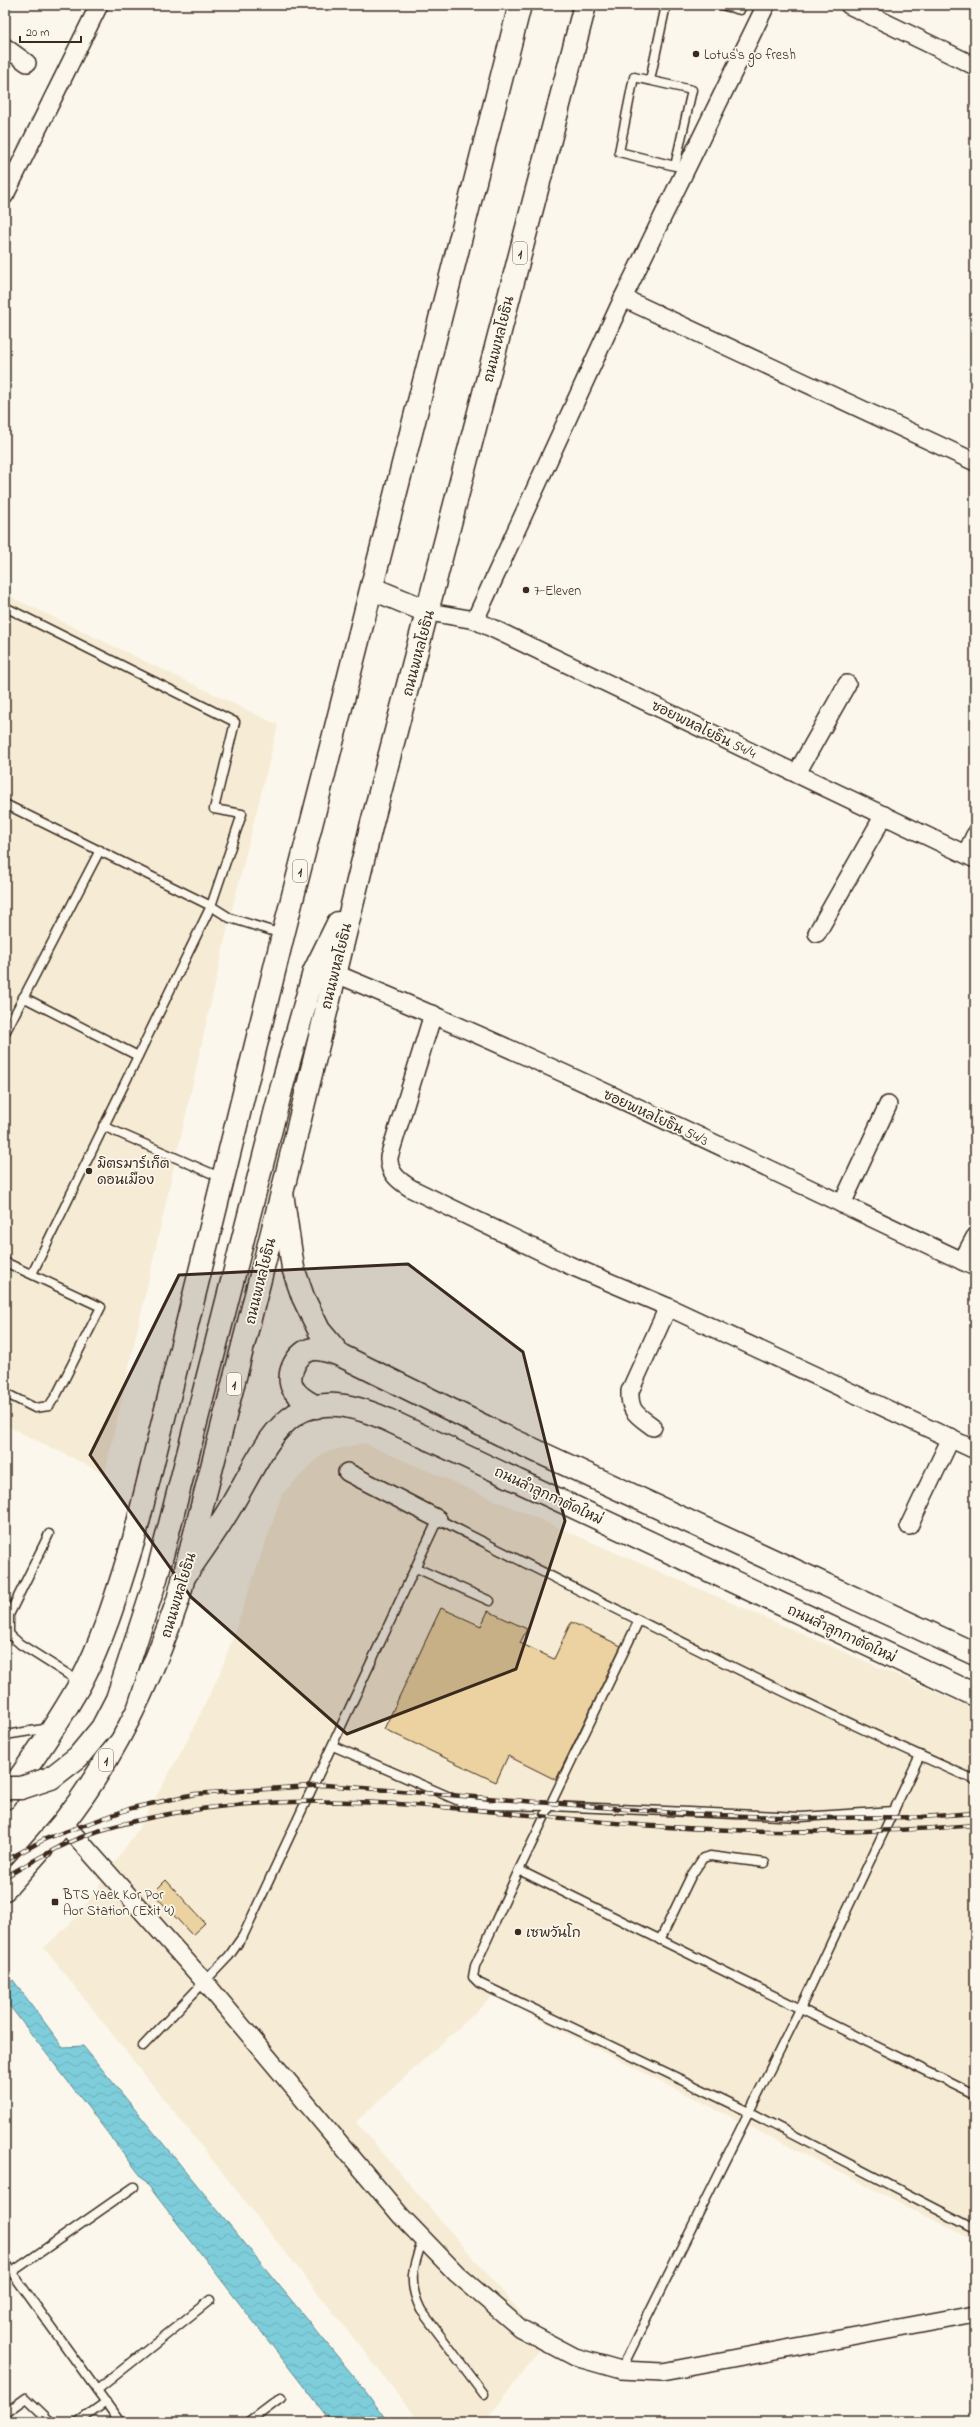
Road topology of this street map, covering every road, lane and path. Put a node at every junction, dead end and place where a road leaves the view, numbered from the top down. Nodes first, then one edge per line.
1 (99, 5) edge
2 (520, 5) edge
3 (666, 5) edge
4 (720, 5) edge
5 (742, 5) edge
6 (766, 5) edge
7 (849, 5) edge
8 (588, 6) edge
9 (5, 47) edge
10 (27, 63) dead end
11 (975, 66) edge
12 (650, 80) junction
13 (5, 195) edge
14 (623, 298) junction
15 (975, 462) edge
16 (373, 589) junction
17 (5, 607) edge
18 (428, 612) junction
19 (475, 620) junction
20 (847, 684) dead end
21 (796, 773) junction
22 (5, 804) edge
23 (884, 815) junction
24 (975, 835) edge
25 (100, 850) junction
26 (970, 856) edge
27 (359, 878) junction
28 (211, 906) junction
29 (817, 933) dead end
30 (283, 934) junction
31 (334, 973) junction
32 (23, 997) junction
33 (433, 1014) junction
34 (5, 1033) edge
35 (138, 1056) junction
36 (888, 1105) dead end
37 (103, 1126) junction
38 (223, 1178) junction
39 (282, 1193) junction
40 (842, 1204) junction
41 (975, 1237) edge
42 (5, 1262) edge
43 (968, 1264) edge
44 (32, 1274) junction
45 (668, 1307) junction
46 (340, 1355) junction
47 (5, 1393) edge
48 (316, 1407) junction
49 (653, 1427) dead end
50 (951, 1438) junction
51 (975, 1450) edge
52 (347, 1472) dead end
53 (438, 1519) junction
54 (909, 1526) dead end
55 (49, 1534) dead end
56 (416, 1568) junction
57 (185, 1575) junction
58 (490, 1601) dead end
59 (639, 1620) junction
60 (975, 1654) edge
61 (80, 1682) junction
62 (975, 1695) edge
63 (54, 1727) junction
64 (5, 1735) edge
65 (333, 1746) junction
66 (920, 1755) junction
67 (975, 1780) edge
68 (5, 1788) edge
69 (5, 1798) edge
70 (550, 1806) junction
71 (894, 1811) junction
72 (63, 1822) junction
73 (765, 1863) dead end
74 (519, 1870) junction
75 (5, 1888) edge
76 (660, 1940) junction
77 (204, 1982) junction
78 (800, 2009) junction
79 (143, 2046) dead end
80 (975, 2095) edge
81 (749, 2112) junction
82 (134, 2187) dead end
83 (975, 2229) edge
84 (423, 2239) junction
85 (5, 2263) edge
86 (12, 2272) junction
87 (210, 2300) dead end
88 (975, 2314) edge
89 (621, 2370) junction
90 (97, 2390) junction
91 (484, 2394) dead end
92 (281, 2398) dead end
93 (106, 2402) junction
94 (5, 2413) edge
95 (51, 2422) edge
96 (78, 2422) edge
97 (120, 2422) edge
98 (249, 2422) edge

1 - 13 street
2 - 16 main road, 1
3 - 12 lane
4 - 5 lane
6 - 14 street
7 - 11 street
8 - 18 main road, ถนนพหลโยธิน / 1
9 - 10 street
12 - 12 lane
14 - 15 street
14 - 19 street
16 - 18 main road
16 - 30 main road, 1
17 - 28 lane
18 - 19 street, ซอยพหลโยธิน 54/4
18 - 27 main road, ถนนพหลโยธิน / 1
19 - 21 street, ซอยพหลโยธิน 54/4
20 - 21 street
21 - 23 street, ซอยพหลโยธิน 54/4
22 - 25 lane
23 - 26 street, ซอยพหลโยธิน 54/4
23 - 29 street
24 - 26 street
25 - 28 lane
25 - 32 lane
27 - 31 main road, ถนนพหลโยธิน / 1
27 - 68 main road, bridge
28 - 30 lane
28 - 35 lane
30 - 38 main road, 1
31 - 33 street, ซอยพหลโยธิน 54/3
31 - 39 main road, ถนนพหลโยธิน / 1
32 - 34 lane
32 - 35 lane
33 - 40 street, ซอยพหลโยธิน 54/3
33 - 45 street
35 - 37 lane
36 - 40 street
37 - 38 lane
37 - 44 lane
38 - 61 main road, 1
39 - 46 main road
39 - 57 main road, ถนนพหลโยธิน / 1
40 - 43 street, ซอยพหลโยธิน 54/3
41 - 43 street
42 - 44 lane
44 - 47 lane
45 - 49 street
45 - 50 street
46 - 48 main road
46 - 60 main road
48 - 57 main road, ถนนลำลูกกาตัดใหม่
48 - 62 main road, ถนนลำลูกกาตัดใหม่
50 - 51 street
50 - 54 street
52 - 53 street
53 - 56 lane
53 - 59 lane
55 - 61 lane
56 - 58 lane
56 - 65 lane
57 - 72 main road, ถนนพหลโยธิน / 1
59 - 66 lane
59 - 70 lane
61 - 63 main road, 1
63 - 64 lane
63 - 69 main road, 1
65 - 70 lane
65 - 77 lane
66 - 67 lane
66 - 71 lane
70 - 71 lane
70 - 74 lane
71 - 78 lane
72 - 75 main road, ถนนพหลโยธิน / 1
72 - 77 street
73 - 76 lane
74 - 76 lane
74 - 81 lane
76 - 78 lane
77 - 79 lane
77 - 84 street
78 - 80 lane
78 - 81 lane
81 - 83 lane
81 - 89 lane
82 - 86 lane
84 - 89 street
84 - 91 lane
85 - 86 lane
86 - 90 lane
87 - 90 lane
88 - 89 street
90 - 93 lane
92 - 98 lane
93 - 96 lane
93 - 97 lane
94 - 95 lane

